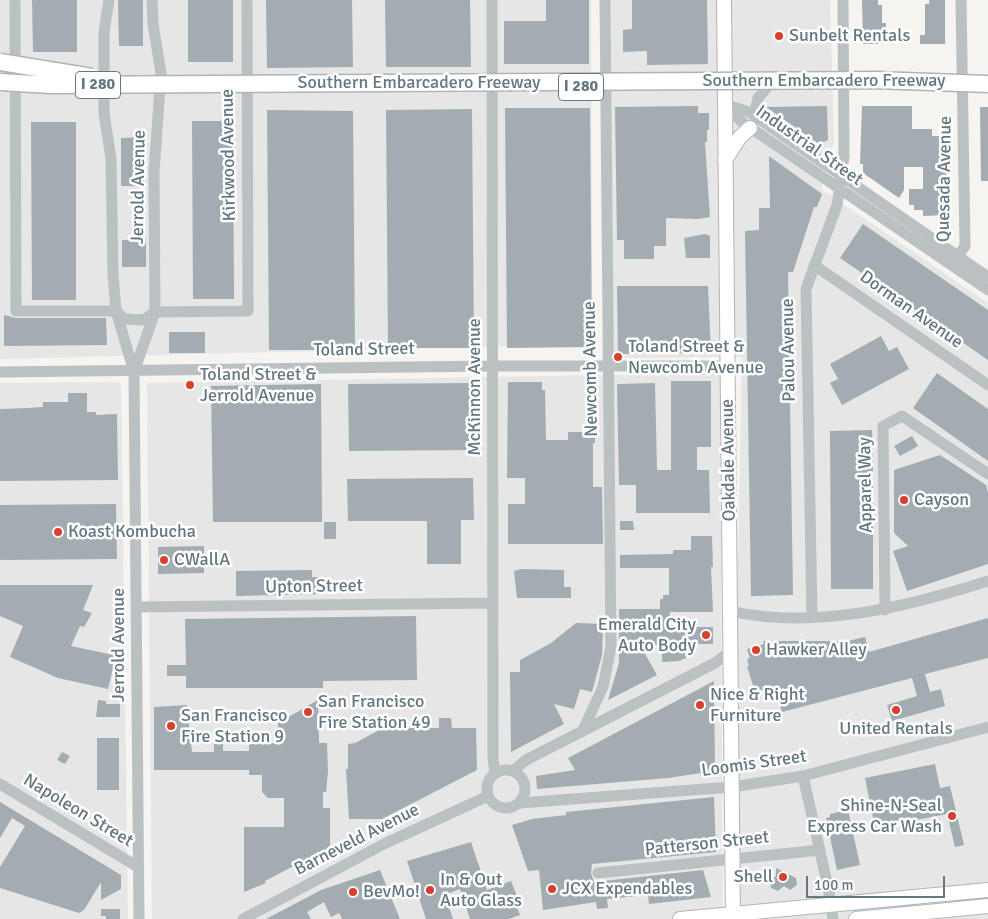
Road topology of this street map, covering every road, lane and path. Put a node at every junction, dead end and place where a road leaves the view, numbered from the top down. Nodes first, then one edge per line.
1 (14, 0) edge
2 (109, 0) edge
3 (152, 0) edge
4 (247, 0) edge
5 (492, 0) edge
6 (605, 0) edge
7 (724, 0) edge
8 (843, 0) edge
9 (961, 0) edge
10 (0, 62) edge
11 (0, 82) edge
12 (196, 84) junction
13 (843, 84) junction
14 (724, 85) junction
15 (769, 85) junction
16 (962, 85) junction
17 (606, 87) junction
18 (988, 87) edge
19 (232, 88) dead end
20 (260, 88) dead end
21 (493, 88) junction
22 (5, 89) edge
23 (160, 89) junction
24 (104, 90) junction
25 (725, 104) junction
26 (752, 122) junction
27 (725, 160) junction
28 (842, 177) junction
29 (840, 189) junction
30 (955, 261) junction
31 (814, 265) junction
32 (988, 278) edge
33 (988, 290) edge
34 (116, 310) junction
35 (155, 312) junction
36 (492, 366) junction
37 (728, 366) junction
38 (609, 367) junction
39 (0, 372) edge
40 (134, 372) junction
41 (988, 385) edge
42 (988, 474) edge
43 (988, 581) edge
44 (493, 603) junction
45 (136, 607) junction
46 (885, 610) junction
47 (730, 611) junction
48 (812, 616) junction
49 (730, 651) junction
50 (988, 727) edge
51 (582, 732) junction
52 (513, 771) junction
53 (495, 773) junction
54 (803, 776) junction
55 (0, 784) edge
56 (732, 787) junction
57 (488, 796) junction
58 (520, 803) junction
59 (820, 850) junction
60 (733, 860) junction
61 (138, 867) junction
62 (598, 873) dead end
63 (988, 890) edge
64 (988, 906) edge
65 (832, 912) edge
66 (733, 917) edge
67 (138, 919) edge
68 (243, 919) edge
69 (680, 919) edge
70 (856, 919) edge

1 - 22 street
2 - 24 street, Jerrold Avenue
3 - 23 street, Jerrold Avenue
4 - 35 street, Kirkwood Avenue
5 - 21 street, McKinnon Avenue
6 - 17 street, Newcomb Avenue
7 - 14 main road, Oakdale Avenue
8 - 13 street, Palou Avenue
9 - 16 street, Quesada Avenue
10 - 12 highway, bridge
11 - 12 highway, Southern Embarcadero Freeway / I 280, bridge
12 - 18 highway, Southern Embarcadero Freeway / I 280, bridge
13 - 15 street
13 - 16 street
13 - 28 street, Palou Avenue
14 - 15 street
14 - 17 street
14 - 25 main road, Oakdale Avenue
15 - 26 street
16 - 18 street
16 - 30 street, Quesada Avenue
17 - 21 street
17 - 38 street, Newcomb Avenue
18 - 22 highway, Southern Embarcadero Freeway / I 280
19 - 23 street
20 - 21 street
21 - 36 street, McKinnon Avenue
22 - 24 street
22 - 34 street
23 - 24 street
23 - 35 street, Jerrold Avenue
24 - 34 street, Jerrold Avenue
25 - 26 street, Industrial Street
25 - 27 main road, Oakdale Avenue
26 - 27 main road
26 - 28 street, Industrial Street
26 - 29 street, Industrial Street
27 - 37 main road, Oakdale Avenue
28 - 29 street, Palou Avenue
28 - 30 street, Industrial Street
29 - 30 street, Industrial Street
29 - 31 street, Palou Avenue
30 - 32 street, Industrial Street
30 - 33 street, Industrial Street
31 - 41 street, Dorman Avenue
31 - 48 street, Palou Avenue
34 - 35 street
34 - 40 street, Jerrold Avenue
35 - 40 street, Jerrold Avenue
36 - 38 street, Toland Street
36 - 40 street, Toland Street
36 - 44 street, McKinnon Avenue
37 - 38 street, Toland Street
37 - 47 main road, Oakdale Avenue
38 - 51 street, Newcomb Avenue
39 - 40 street, Toland Street
40 - 45 street, Jerrold Avenue
42 - 46 street, Apparel Way
43 - 46 street
44 - 45 street, Upton Street
44 - 53 street, McKinnon Avenue
45 - 61 street, Jerrold Avenue
46 - 48 street
47 - 48 street
47 - 49 main road, Oakdale Avenue
49 - 51 street
49 - 56 main road, Oakdale Avenue
50 - 54 street, Loomis Street
51 - 52 street
52 - 53 street
52 - 58 street
53 - 57 street
54 - 56 street, Loomis Street
54 - 59 street
55 - 61 street, Napoleon Street
56 - 58 street, Loomis Street
56 - 60 main road, Oakdale Avenue
57 - 58 street
57 - 68 street, Barneveld Avenue
59 - 60 street, Patterson Street
59 - 65 street
60 - 62 street, Patterson Street
60 - 66 main road, Oakdale Avenue
61 - 67 street, Jerrold Avenue
63 - 65 main road
64 - 70 main road
65 - 66 main road
66 - 69 main road

